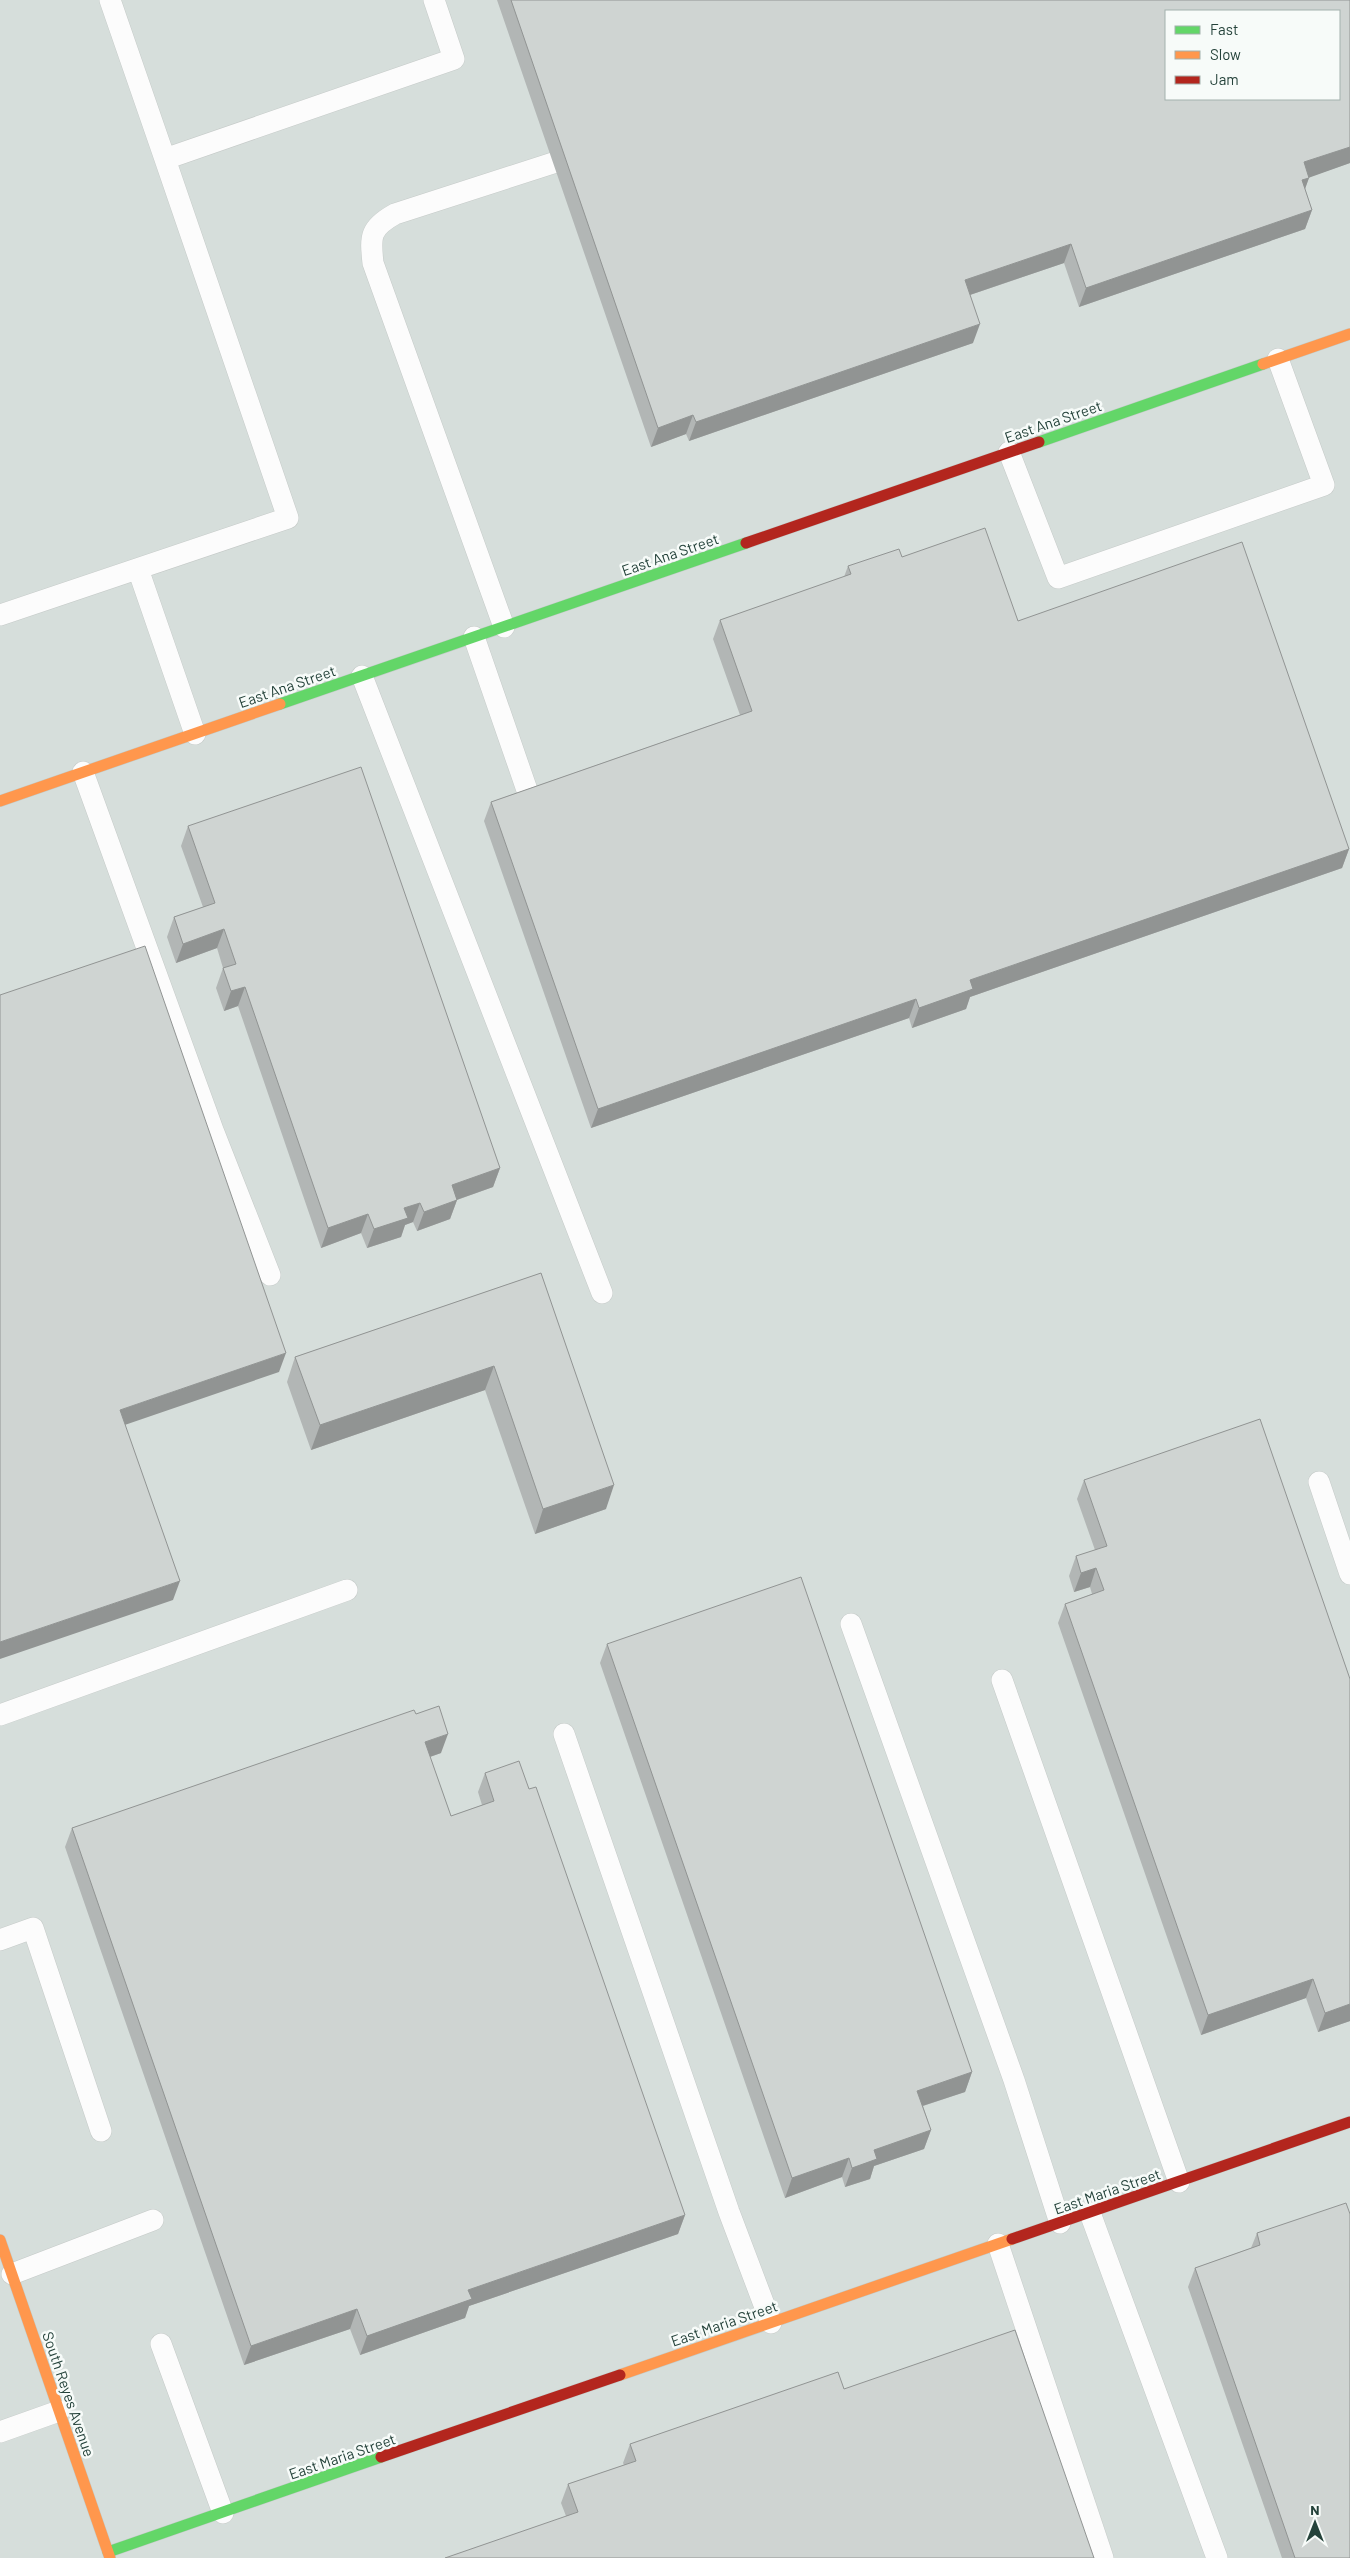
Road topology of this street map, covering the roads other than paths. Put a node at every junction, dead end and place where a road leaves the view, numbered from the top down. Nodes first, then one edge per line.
1 (110, 0) edge
2 (434, 0) edge
3 (165, 159) junction
4 (553, 163) dead end
5 (1350, 334) edge
6 (1278, 359) junction
7 (1009, 452) junction
8 (138, 569) junction
9 (0, 615) edge
10 (504, 627) junction
11 (474, 637) junction
12 (362, 676) junction
13 (195, 734) junction
14 (83, 772) junction
15 (528, 792) edge
16 (0, 801) edge
17 (270, 1275) dead end
18 (602, 1293) dead end
19 (1319, 1482) dead end
20 (1350, 1574) edge
21 (347, 1590) dead end
22 (851, 1624) dead end
23 (1002, 1680) dead end
24 (0, 1715) edge
25 (564, 1734) dead end
26 (0, 1940) edge
27 (1350, 2122) edge
28 (101, 2131) dead end
29 (1179, 2182) junction
30 (1090, 2213) junction
31 (153, 2220) dead end
32 (1060, 2223) junction
33 (0, 2240) edge
34 (998, 2244) junction
35 (12, 2274) junction
36 (770, 2323) junction
37 (162, 2344) dead end
38 (59, 2411) junction
39 (0, 2432) edge
40 (223, 2512) junction
41 (109, 2555) edge
42 (1103, 2558) edge
43 (1217, 2558) edge

1 - 3 lane
2 - 3 lane
3 - 8 lane
4 - 10 lane
5 - 6 street, East Ana Street
6 - 7 street, East Ana Street
6 - 7 lane
7 - 10 street, East Ana Street
8 - 9 lane
8 - 13 lane
10 - 11 street, East Ana Street
11 - 12 street, East Ana Street
11 - 15 lane
12 - 13 street, East Ana Street
12 - 18 lane
13 - 14 street, East Ana Street
14 - 16 street, East Ana Street
14 - 17 lane
19 - 20 lane
21 - 24 lane
22 - 32 lane
23 - 29 lane
25 - 36 lane
26 - 28 lane
27 - 29 street, East Maria Street
29 - 30 street, East Maria Street
30 - 32 street, East Maria Street
30 - 43 lane
31 - 35 lane
32 - 34 street, East Maria Street
33 - 35 street, South Reyes Avenue
34 - 36 street, East Maria Street
34 - 42 lane
35 - 38 street, South Reyes Avenue
36 - 40 street, East Maria Street
37 - 40 lane
38 - 39 lane
38 - 41 street, South Reyes Avenue
40 - 41 street, East Maria Street

